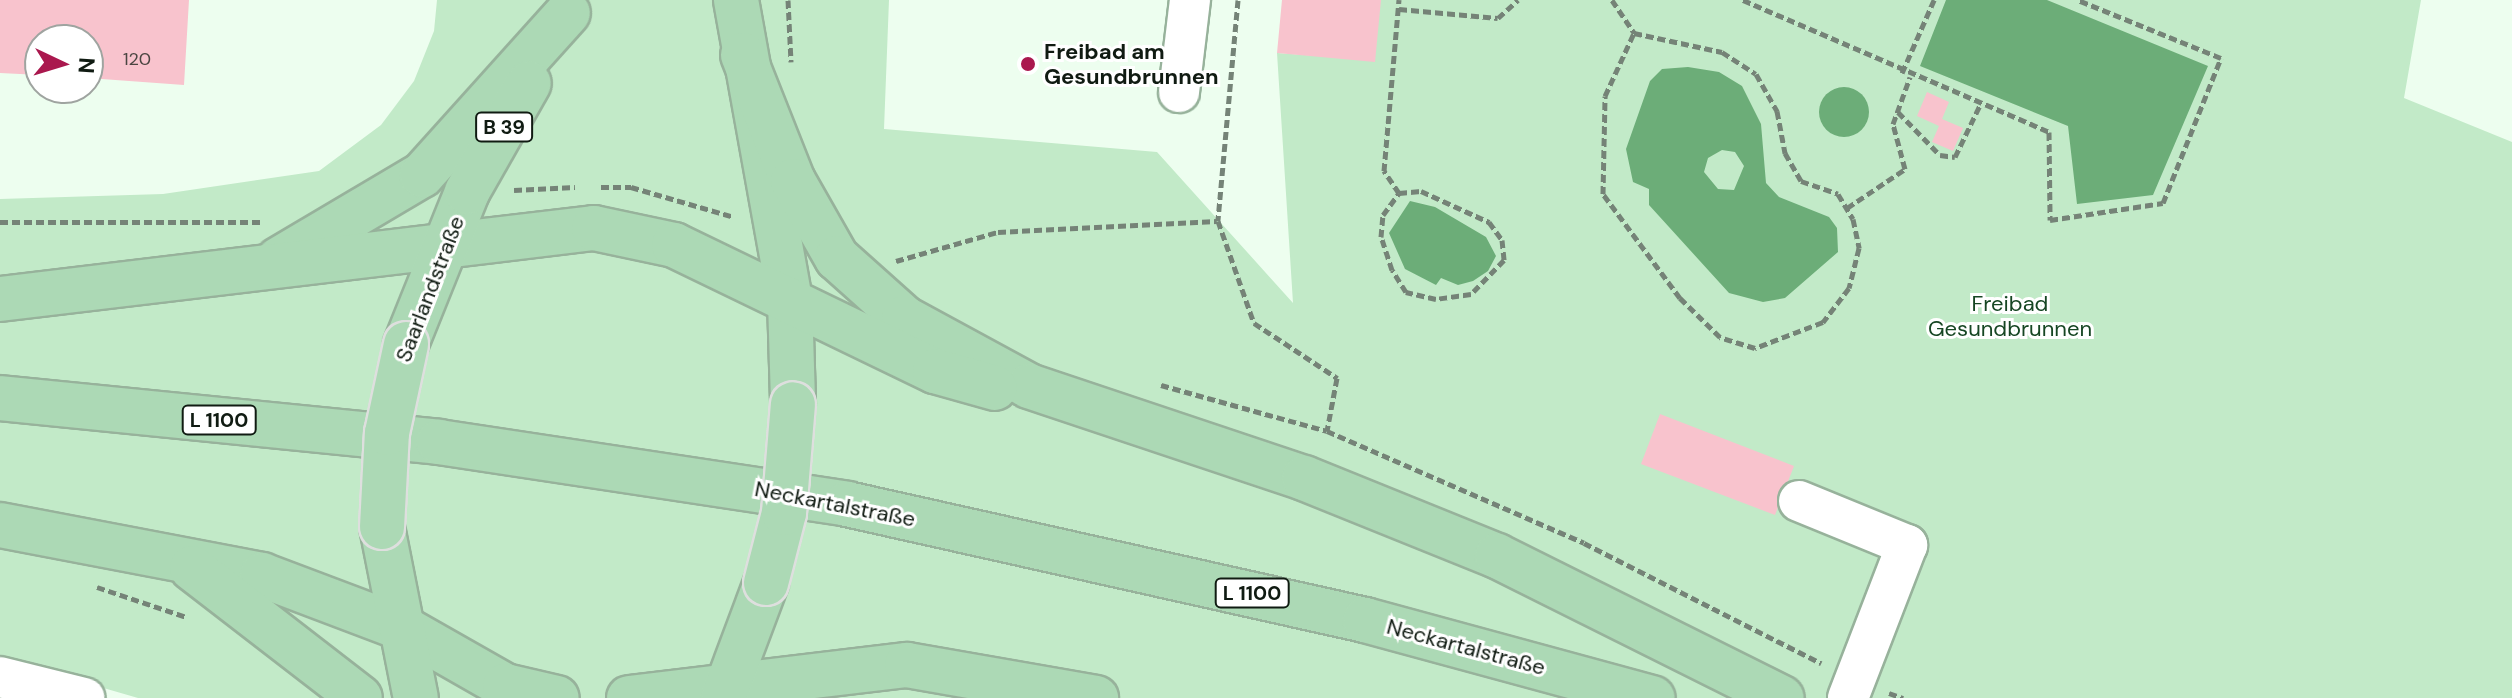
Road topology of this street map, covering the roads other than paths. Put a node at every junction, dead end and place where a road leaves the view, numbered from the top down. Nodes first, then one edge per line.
1 (736, 0) edge
2 (1190, 0) edge
3 (572, 7) edge
4 (743, 55) junction
5 (1179, 92) dead end
6 (446, 244) junction
7 (260, 271) junction
8 (0, 299) edge
9 (790, 300) junction
10 (1029, 386) junction
11 (0, 398) edge
12 (1799, 501) dead end
13 (0, 525) edge
14 (187, 564) junction
15 (405, 629) junction
16 (952, 674) junction
17 (0, 677) edge
18 (1851, 689) edge
19 (727, 690) edge
20 (84, 698) edge
21 (360, 698) edge
22 (416, 698) edge
23 (557, 698) edge
24 (629, 698) edge
25 (877, 698) edge
26 (1096, 698) edge
27 (1653, 698) edge
28 (1782, 698) edge

1 - 4 main road
2 - 5 street
3 - 6 main road, Saarlandstraße / B 39
3 - 7 main road
4 - 9 main road
4 - 10 main road
6 - 7 main road
6 - 9 main road
6 - 15 main road, Saarlandstraße / B 39, bridge
7 - 8 main road
9 - 10 main road
9 - 19 main road, bridge
10 - 28 main road
11 - 27 main road, Neckartalstraße / L 1100
12 - 18 street
13 - 14 main road
14 - 15 main road
14 - 21 main road
15 - 22 main road, Saarlandstraße / B 39
15 - 23 main road
16 - 19 main road
16 - 25 main road
16 - 26 main road
17 - 20 street
19 - 24 main road

